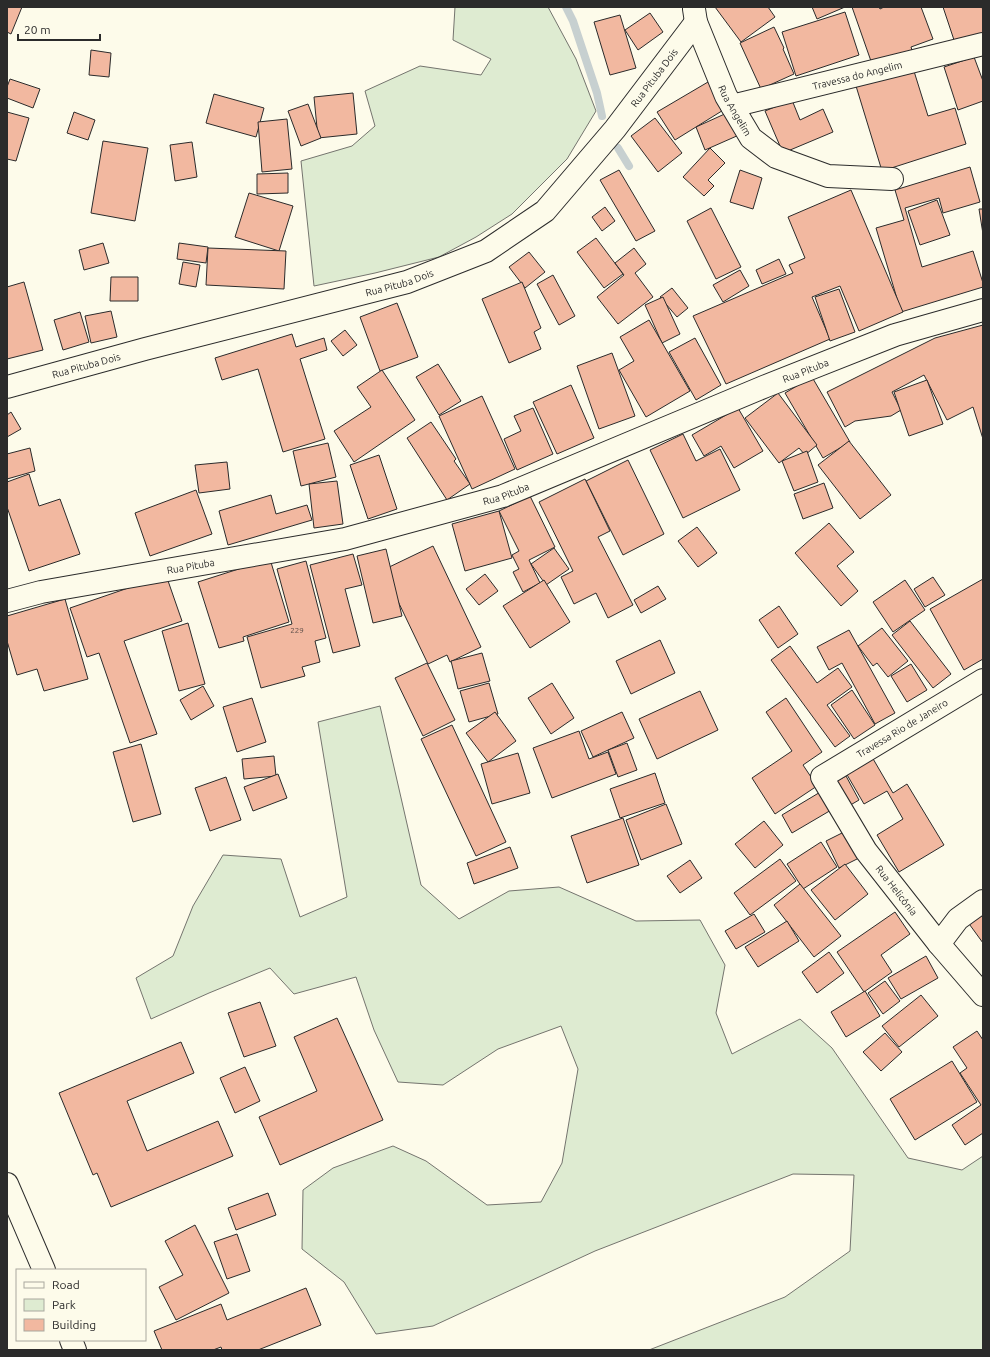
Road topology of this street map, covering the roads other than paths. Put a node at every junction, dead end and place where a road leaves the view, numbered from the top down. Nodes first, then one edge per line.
1 (695, 14) edge
2 (983, 44) edge
3 (732, 106) junction
4 (892, 179) dead end
5 (983, 310) edge
6 (7, 387) edge
7 (7, 601) edge
8 (983, 680) edge
9 (822, 777) joint
10 (983, 901) edge
11 (939, 944) junction
12 (983, 995) edge
13 (7, 1184) edge
14 (44, 1269) edge

1 - 3 street, Rua Angelim
1 - 6 street, Rua Pituba Dois
2 - 3 street, Travessa do Angelim
3 - 4 street, Rua Angelim
5 - 7 street, Rua Pituba
8 - 9 street, Travessa Rio de Janeiro
9 - 11 street, Rua Helicônia
10 - 11 street
11 - 12 street, Rua Helicônia
13 - 14 street

